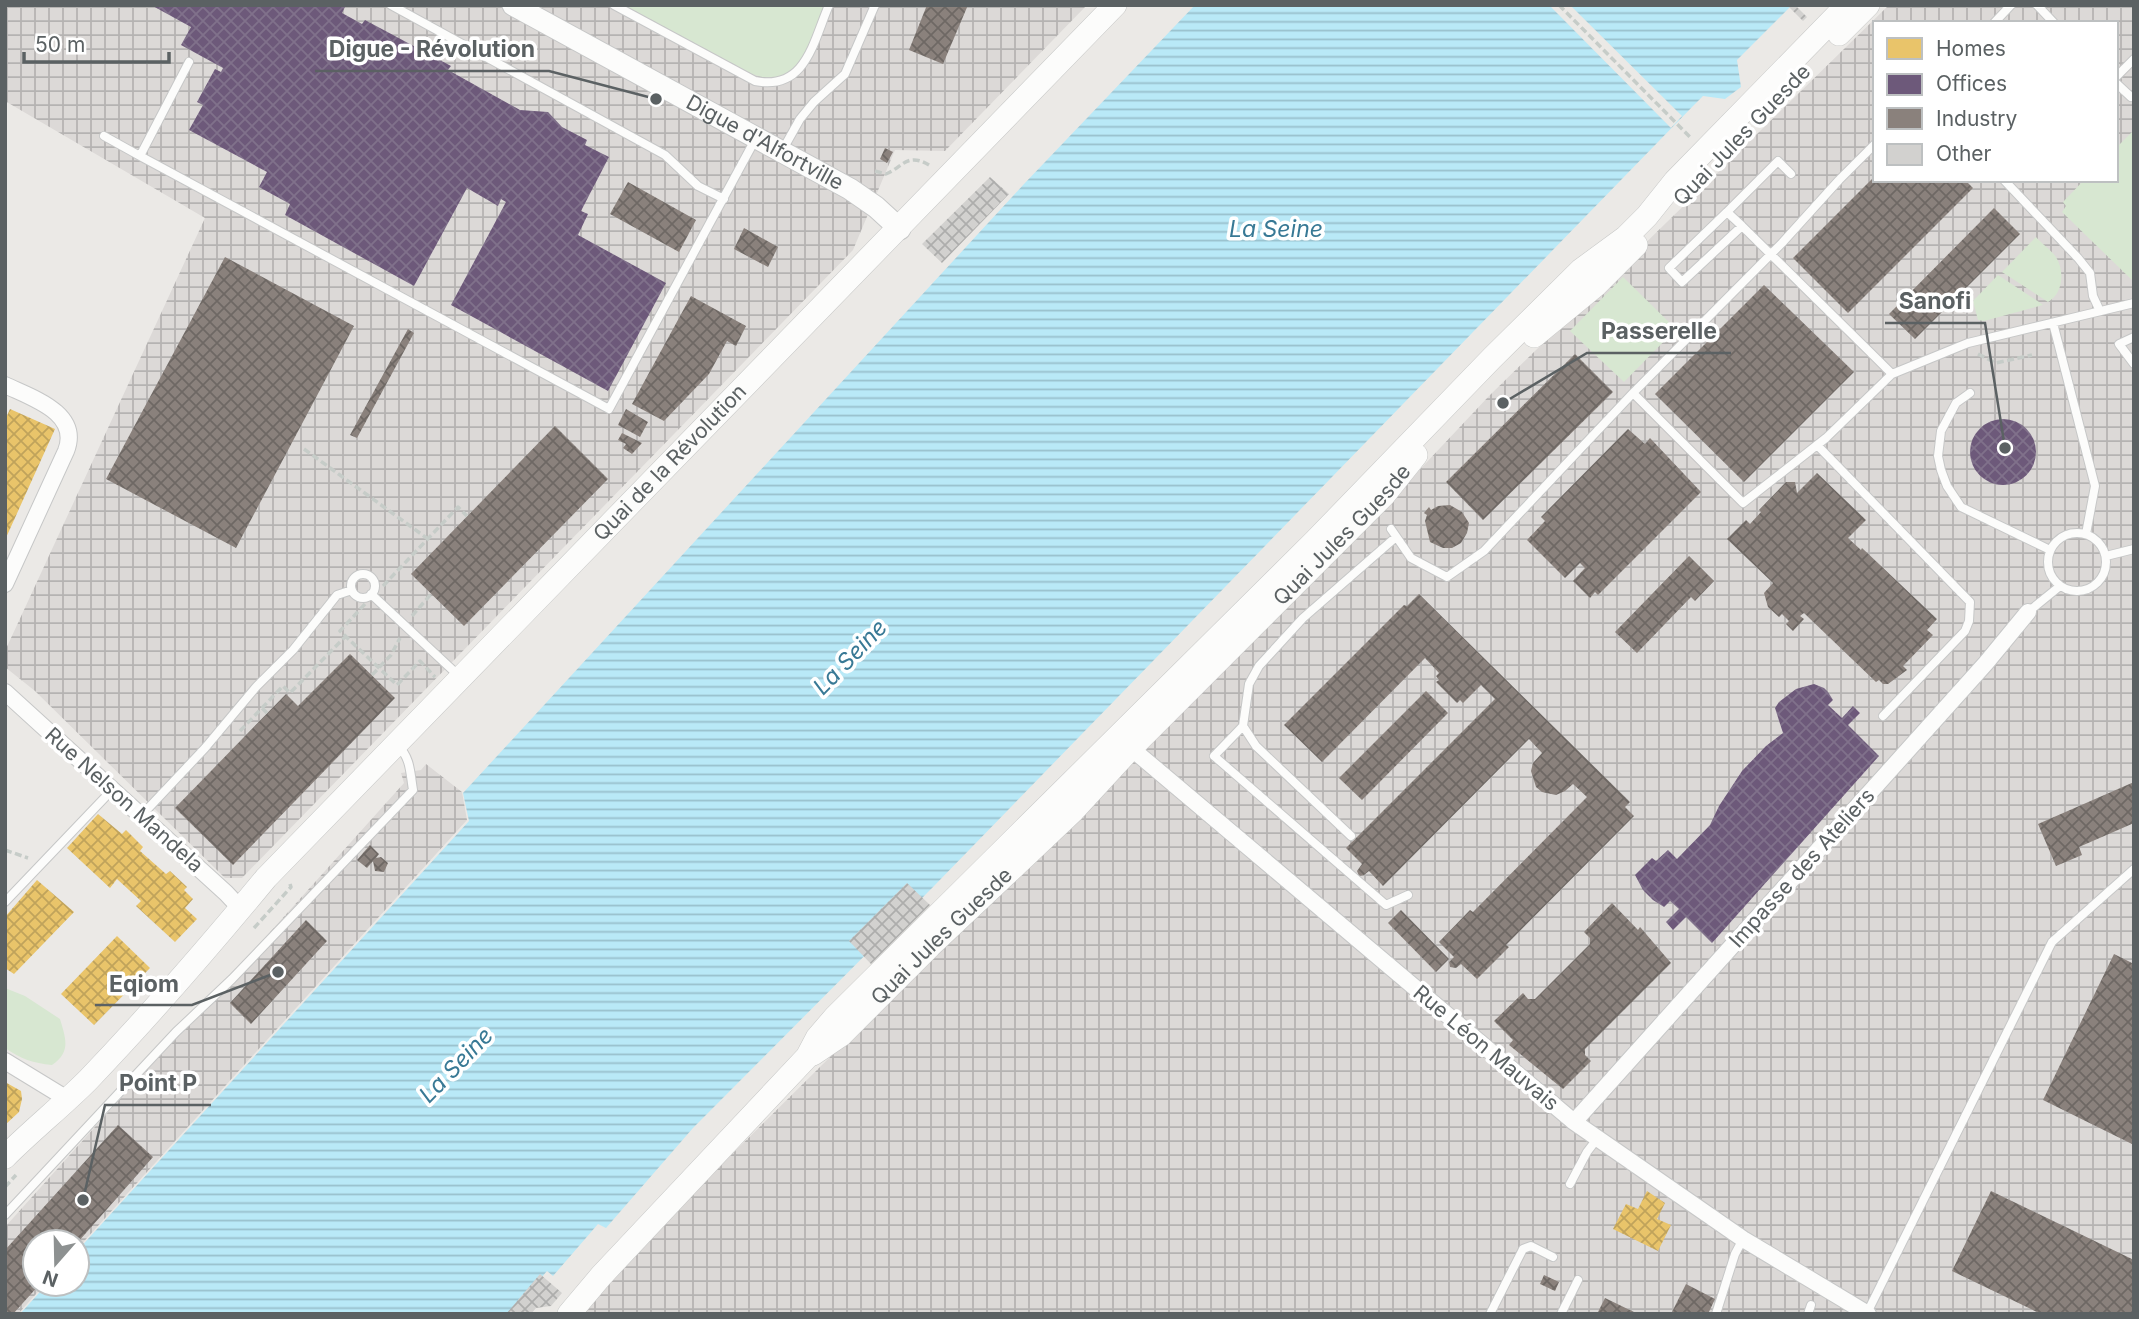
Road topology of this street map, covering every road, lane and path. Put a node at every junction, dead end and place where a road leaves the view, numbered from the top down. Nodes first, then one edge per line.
1 (391, 5) edge
2 (513, 5) edge
3 (614, 5) edge
4 (829, 5) edge
5 (875, 5) edge
6 (1115, 5) edge
7 (1559, 5) edge
8 (1847, 5) edge
9 (1868, 5) edge
10 (2011, 5) edge
11 (2037, 5) edge
12 (1996, 21) edge
13 (2052, 21) edge
14 (2134, 59) edge
15 (189, 62) dead end
16 (2118, 75) edge
17 (2118, 85) edge
18 (2131, 97) dead end
19 (104, 136) dead end
20 (756, 138) junction
21 (1697, 143) dead end
22 (1873, 146) edge
23 (782, 152) junction
24 (140, 156) junction
25 (931, 167) dead end
26 (875, 171) dead end
27 (1791, 174) dead end
28 (2010, 182) edge
29 (724, 198) junction
30 (1727, 212) junction
31 (1742, 226) junction
32 (900, 229) junction
33 (1770, 255) junction
34 (2134, 303) edge
35 (2099, 309) junction
36 (2053, 323) junction
37 (2134, 337) edge
38 (1976, 353) dead end
39 (2032, 355) dead end
40 (2134, 364) edge
41 (1892, 374) junction
42 (5, 385) edge
43 (1633, 393) junction
44 (1970, 393) dead end
45 (1817, 446) junction
46 (304, 449) dead end
47 (1365, 501) junction
48 (2086, 534) junction
49 (428, 539) dead end
50 (2134, 549) edge
51 (2050, 550) junction
52 (2106, 556) junction
53 (5, 584) edge
54 (2060, 586) junction
55 (352, 590) junction
56 (371, 594) junction
57 (2028, 612) joint
58 (346, 636) dead end
59 (425, 667) dead end
60 (461, 678) junction
61 (437, 679) dead end
62 (5, 692) edge
63 (262, 708) junction
64 (267, 713) dead end
65 (1882, 716) dead end
66 (1242, 726) junction
67 (234, 736) dead end
68 (1124, 743) junction
69 (396, 745) junction
70 (112, 790) junction
71 (141, 816) junction
72 (1351, 836) dead end
73 (5, 850) edge
74 (43, 864) junction
75 (2134, 869) edge
76 (292, 887) dead end
77 (1408, 895) dead end
78 (5, 902) edge
79 (242, 919) junction
80 (5, 1061) edge
81 (59, 1094) junction
82 (1574, 1122) junction
83 (34, 1127) junction
84 (1597, 1139) junction
85 (5, 1157) edge
86 (1570, 1184) dead end
87 (5, 1215) edge
88 (1743, 1239) junction
89 (1553, 1257) dead end
90 (1578, 1280) dead end
91 (1867, 1313) edge
92 (569, 1314) edge
93 (1490, 1314) edge
94 (1561, 1314) edge
95 (1716, 1314) edge

1 - 29 lane
2 - 20 street, Digue d'Alfortville
3 - 4 lane
5 - 23 lane
6 - 32 main road, Quai de la Révolution
7 - 21 path
8 - 47 main road, Quai Jules Guesde
9 - 47 main road, Quai Jules Guesde
10 - 12 lane
11 - 13 lane
14 - 16 lane
15 - 24 lane
17 - 18 lane
19 - 24 lane
20 - 23 street, Digue d'Alfortville
20 - 29 lane
22 - 33 lane
23 - 32 street, Digue d'Alfortville
24 - 29 lane
25 - 26 path
27 - 30 lane
28 - 35 lane
30 - 31 lane
30 - 31 lane
31 - 33 lane
32 - 60 main road, Quai de la Révolution
33 - 41 lane
33 - 43 lane
34 - 35 lane
35 - 36 lane
36 - 41 lane
36 - 48 lane
37 - 40 lane
38 - 39 path
41 - 45 lane
42 - 53 street
43 - 45 lane
43 - 66 lane
44 - 51 lane
45 - 65 lane
46 - 49 path
47 - 68 main road, Quai Jules Guesde
48 - 51 lane
48 - 52 lane
50 - 52 lane
51 - 54 lane
52 - 54 lane
54 - 57 lane
55 - 56 lane
55 - 56 lane
55 - 71 lane
56 - 60 lane
57 - 82 street, Impasse des Ateliers
58 - 63 path
59 - 61 path
60 - 69 main road, Quai de la Révolution
62 - 70 street, Rue Nelson Mandela
63 - 64 path
63 - 67 path
66 - 72 lane
66 - 77 lane
68 - 82 street, Rue Léon Mauvais
68 - 92 main road, Quai Jules Guesde
69 - 79 main road, Quai de la Révolution
69 - 87 lane
70 - 71 street, Rue Nelson Mandela
70 - 74 lane
71 - 79 street, Rue Nelson Mandela
73 - 74 path
74 - 78 lane
75 - 91 lane
76 - 79 path
79 - 81 main road, Quai de la Révolution
79 - 83 main road, Quai de la Révolution
80 - 81 street
81 - 83 main road, Quai de la Révolution
82 - 84 street, Rue Léon Mauvais
83 - 85 main road, Quai de la Révolution
84 - 86 lane
84 - 88 street, Rue Léon Mauvais
88 - 91 street, Rue Léon Mauvais
88 - 95 lane
89 - 93 lane
90 - 94 lane

